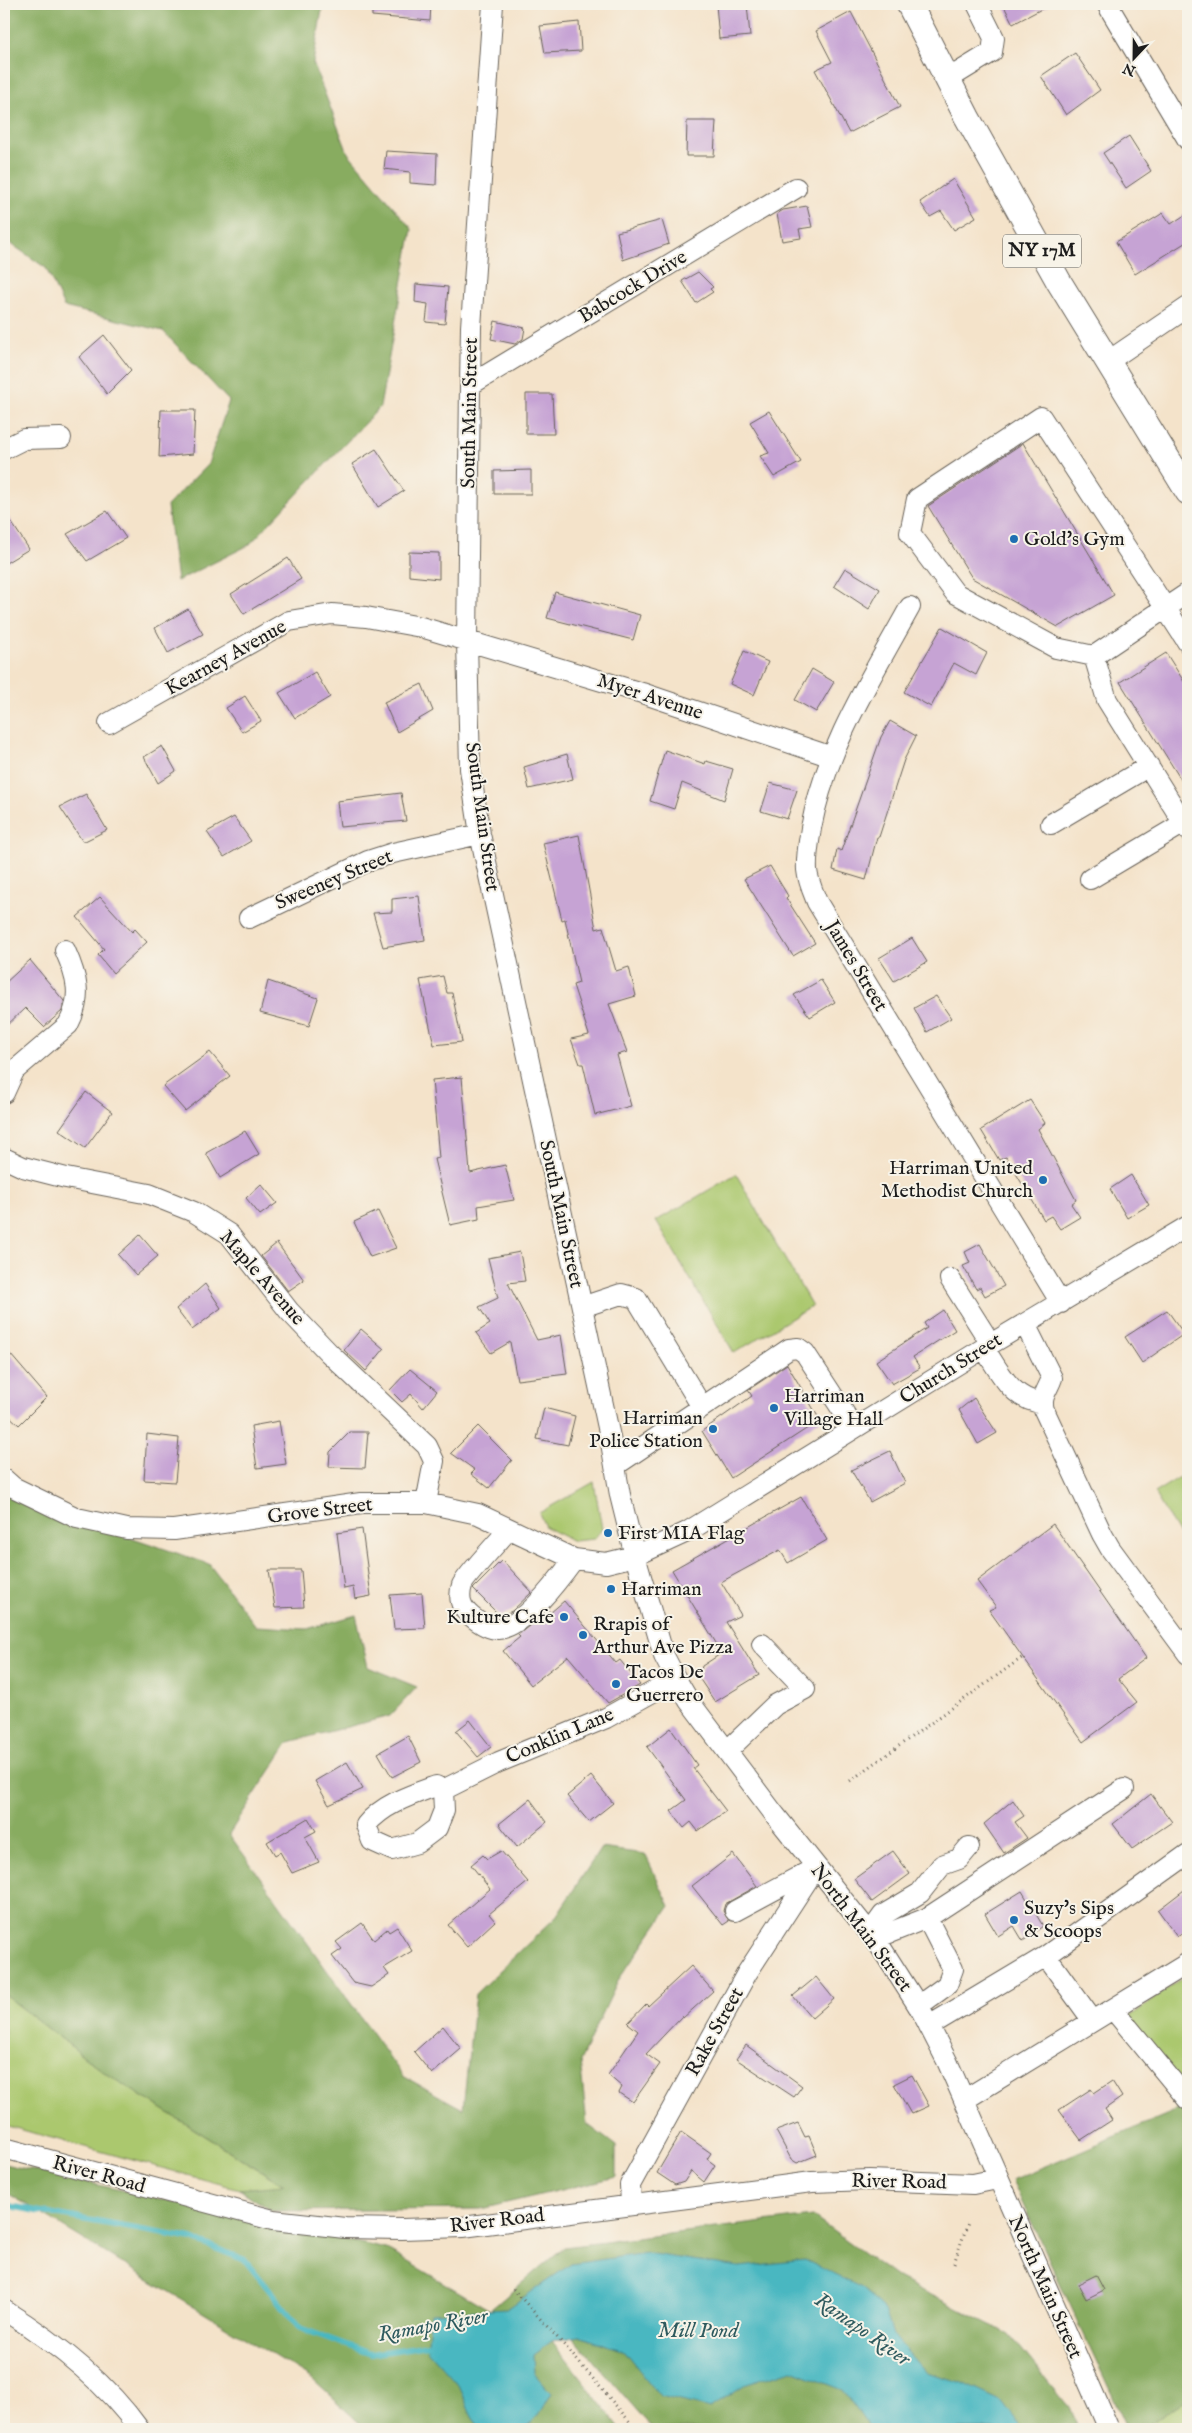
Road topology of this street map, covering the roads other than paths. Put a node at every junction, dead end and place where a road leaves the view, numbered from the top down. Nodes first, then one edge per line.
1 (493, 4) edge
2 (909, 4) edge
3 (977, 4) edge
4 (1107, 4) edge
5 (948, 79) junction
6 (1188, 140) edge
7 (796, 188) dead end
8 (1188, 306) edge
9 (1107, 362) junction
10 (470, 385) junction
11 (61, 438) dead end
12 (4, 449) edge
13 (1188, 492) edge
14 (1188, 593) edge
15 (910, 607) dead end
16 (1166, 608) junction
17 (467, 641) junction
18 (1188, 643) edge
19 (1094, 656) junction
20 (108, 723) dead end
21 (832, 757) junction
22 (1149, 766) junction
23 (1051, 824) dead end
24 (1186, 826) edge
25 (480, 834) junction
26 (1090, 879) dead end
27 (249, 918) dead end
28 (64, 950) dead end
29 (4, 1093) edge
30 (4, 1158) edge
31 (1188, 1226) edge
32 (950, 1279) dead end
33 (1060, 1303) junction
34 (582, 1307) junction
35 (1026, 1324) junction
36 (988, 1346) junction
37 (1042, 1403) junction
38 (702, 1407) junction
39 (854, 1428) junction
40 (616, 1465) junction
41 (4, 1479) edge
42 (426, 1503) junction
43 (509, 1529) junction
44 (635, 1556) junction
45 (574, 1560) junction
46 (762, 1644) dead end
47 (1188, 1654) edge
48 (676, 1679) junction
49 (727, 1751) junction
50 (1124, 1789) dead end
51 (443, 1790) dead end
52 (969, 1846) dead end
53 (1188, 1854) edge
54 (816, 1867) junction
55 (735, 1911) dead end
56 (927, 1918) junction
57 (872, 1936) junction
58 (1046, 1956) junction
59 (1188, 1963) edge
60 (918, 2006) junction
61 (1113, 2009) junction
62 (1093, 2021) junction
63 (929, 2026) junction
64 (964, 2100) junction
65 (1188, 2100) edge
66 (4, 2148) edge
67 (997, 2179) junction
68 (630, 2204) junction
69 (4, 2310) edge
70 (139, 2429) edge
71 (1110, 2429) edge

1 - 10 street, South Main Street
2 - 5 main road, NY 17M
3 - 5 street
4 - 6 street
5 - 9 main road, NY 17M
7 - 10 street, Babcock Drive
8 - 9 street
9 - 13 main road, NY 17M
10 - 17 street, South Main Street
11 - 12 street
14 - 16 street
15 - 21 street, James Street
16 - 18 street
16 - 19 street
16 - 19 street
17 - 20 street, Kearney Avenue
17 - 21 street, Myer Avenue
17 - 25 street, South Main Street
19 - 22 street
21 - 33 street, James Street
22 - 23 street
22 - 24 street
24 - 26 street
25 - 27 street, Sweeney Street
25 - 34 street, South Main Street
28 - 29 street
30 - 42 street, Maple Avenue
31 - 33 street, Church Street
32 - 36 street
33 - 35 street, Church Street
34 - 38 street
34 - 40 street, South Main Street
35 - 36 street, Church Street
35 - 37 street
36 - 37 street
36 - 39 street, Church Street
37 - 47 street
38 - 39 street
38 - 40 street
39 - 44 street, Church Street
40 - 44 street, South Main Street
41 - 42 street, Grove Street
42 - 43 street, Grove Street
43 - 45 street, Grove Street
43 - 45 street
44 - 45 street, Grove Street
44 - 48 street, North Main Street
46 - 49 street
48 - 49 street, North Main Street
48 - 51 street, Conklin Lane
49 - 54 street, North Main Street
50 - 56 street
52 - 57 street
53 - 58 street
54 - 55 street
54 - 57 street, North Main Street
54 - 68 street, Rake Street
56 - 57 street
56 - 60 street
57 - 60 street, North Main Street
58 - 62 street
58 - 63 street
59 - 61 street
60 - 63 street, North Main Street
61 - 62 street
61 - 65 street
62 - 64 street
63 - 64 street, North Main Street
64 - 67 street, North Main Street
66 - 68 street, River Road
67 - 68 street, River Road
67 - 71 street, North Main Street
69 - 70 street

